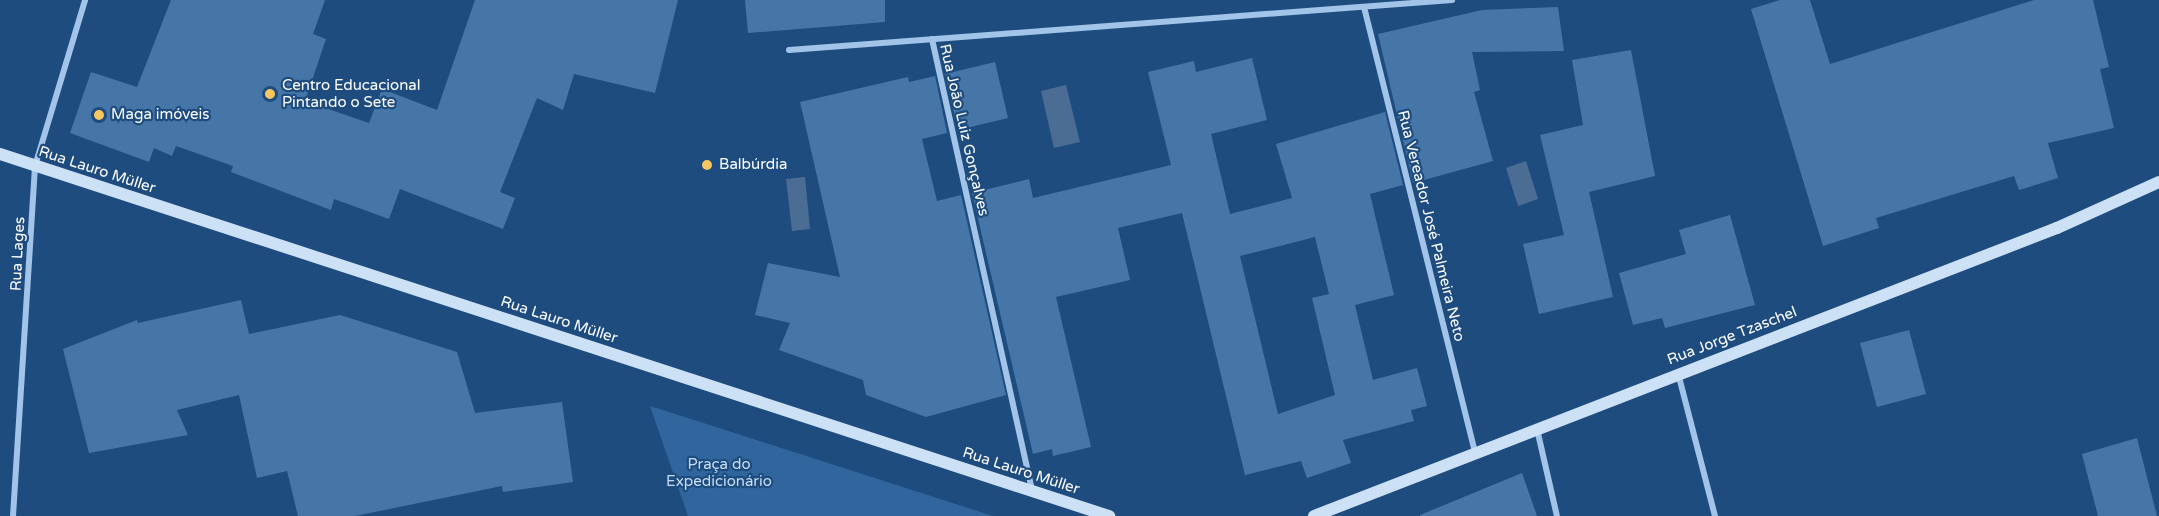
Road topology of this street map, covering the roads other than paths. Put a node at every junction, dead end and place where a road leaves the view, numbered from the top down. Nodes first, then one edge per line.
1 (85, 0) edge
2 (1452, 0) edge
3 (1364, 7) junction
4 (932, 39) junction
5 (789, 50) dead end
6 (0, 154) edge
7 (35, 166) junction
8 (2159, 182) edge
9 (1678, 372) junction
10 (1537, 428) junction
11 (1475, 451) junction
12 (1032, 490) junction
13 (13, 516) edge
14 (1109, 516) edge
15 (1314, 516) edge
16 (1557, 516) edge
17 (1715, 516) edge

1 - 7 street, Rua Lages
2 - 3 street, Rua João Luiz Gonçalves
3 - 4 street, Rua João Luiz Gonçalves
3 - 11 street, Rua Vereador José Palmeira Neto
4 - 5 street
4 - 12 street, Rua João Luiz Gonçalves
6 - 7 main road, Rua Lauro Müller
7 - 12 main road, Rua Lauro Müller
7 - 13 street, Rua Lages
8 - 9 main road, Rua Jorge Tzaschel
9 - 10 main road, Rua Jorge Tzaschel
9 - 17 street
10 - 11 main road, Rua Jorge Tzaschel
10 - 16 street
11 - 15 main road, Rua Jorge Tzaschel
12 - 14 main road, Rua Lauro Müller

